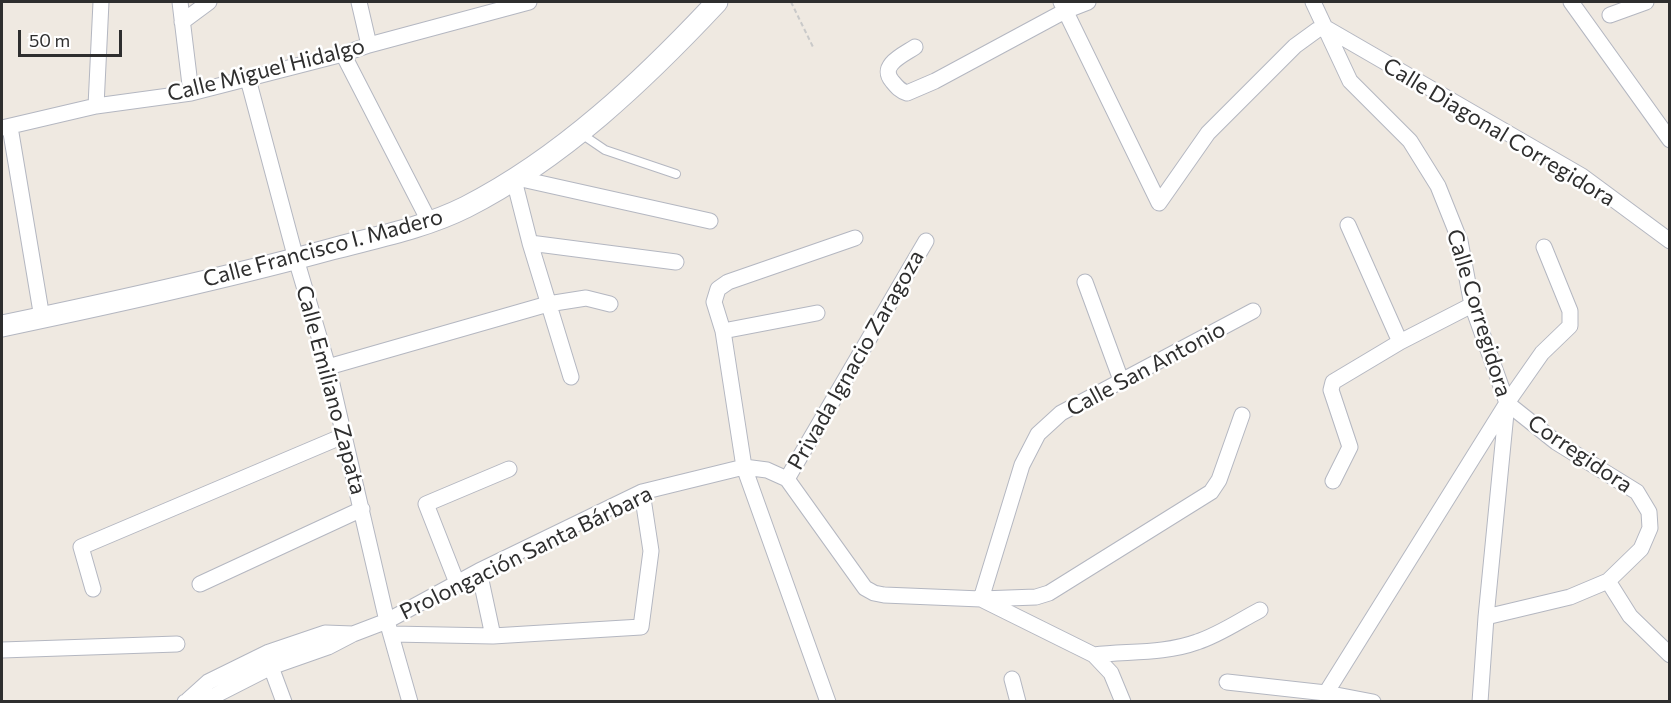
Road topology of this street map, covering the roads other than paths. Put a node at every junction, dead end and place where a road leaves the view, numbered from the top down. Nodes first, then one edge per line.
1 (101, 2) edge
2 (180, 2) edge
3 (208, 2) edge
4 (359, 2) edge
5 (529, 2) edge
6 (717, 2) edge
7 (1088, 2) edge
8 (1313, 2) edge
9 (1571, 2) edge
10 (1646, 2) edge
11 (1063, 6) edge
12 (1610, 15) dead end
13 (182, 22) junction
14 (1326, 27) junction
15 (369, 45) junction
16 (915, 46) dead end
17 (343, 54) junction
18 (248, 79) junction
19 (191, 93) junction
20 (96, 106) junction
21 (6, 127) edge
22 (579, 132) junction
23 (1670, 140) edge
24 (676, 174) dead end
25 (515, 179) junction
26 (710, 221) dead end
27 (430, 223) junction
28 (1348, 225) dead end
29 (855, 238) dead end
30 (926, 241) dead end
31 (1670, 241) edge
32 (530, 243) junction
33 (1544, 247) dead end
34 (296, 259) junction
35 (676, 262) dead end
36 (1085, 282) dead end
37 (548, 304) junction
38 (610, 304) dead end
39 (1472, 304) junction
40 (1253, 311) dead end
41 (817, 313) dead end
42 (42, 318) junction
43 (2, 326) edge
44 (723, 331) junction
45 (1400, 342) junction
46 (328, 367) junction
47 (570, 377) dead end
48 (1121, 380) junction
49 (1507, 403) junction
50 (1242, 415) dead end
51 (342, 436) junction
52 (744, 467) junction
53 (508, 469) dead end
54 (787, 478) junction
55 (1333, 481) dead end
56 (642, 492) junction
57 (362, 509) junction
58 (479, 571) junction
59 (1608, 581) junction
60 (457, 583) junction
61 (200, 584) dead end
62 (93, 589) dead end
63 (981, 599) junction
64 (1260, 610) dead end
65 (1486, 617) junction
66 (389, 628) junction
67 (353, 634) junction
68 (493, 636) junction
69 (177, 644) dead end
70 (2, 650) edge
71 (1094, 655) junction
72 (1670, 655) edge
73 (271, 667) junction
74 (1012, 679) dead end
75 (1227, 682) dead end
76 (1326, 693) junction
77 (1265, 695) edge
78 (187, 701) edge
79 (284, 702) edge
80 (410, 702) edge
81 (828, 702) edge
82 (1018, 702) edge
83 (1123, 702) edge
84 (1373, 702) edge
85 (1480, 702) edge

1 - 20 street
2 - 13 street
3 - 13 street
4 - 15 street
5 - 15 street, Calle Miguel Hidalgo
6 - 22 street, Calle Francisco I. Madero
7 - 11 street
8 - 14 street, Calle Corregidora
9 - 23 street
10 - 12 street
11 - 14 street
11 - 16 street
13 - 19 street
14 - 31 street, Calle Diagonal Corregidora
14 - 39 street, Calle Corregidora
15 - 17 street, Calle Miguel Hidalgo
17 - 18 street, Calle Miguel Hidalgo
17 - 27 street
18 - 19 street, Calle Miguel Hidalgo
18 - 34 street, Calle Emiliano Zapata
19 - 20 street, Calle Miguel Hidalgo
20 - 21 street, Calle Miguel Hidalgo
21 - 42 street
22 - 24 lane
22 - 25 street, Calle Francisco I. Madero
25 - 26 street
25 - 27 street, Calle Francisco I. Madero
25 - 32 street
27 - 34 street, Calle Francisco I. Madero
28 - 45 street
29 - 44 street
30 - 54 street, Privada Ignacio Zaragoza
32 - 35 street
32 - 37 street
33 - 49 street, Corregidora
34 - 42 street, Calle Francisco I. Madero
34 - 46 street, Calle Emiliano Zapata
36 - 48 street
37 - 38 street
37 - 46 street
37 - 47 street
39 - 45 street
39 - 49 street, Calle Corregidora
40 - 48 street, Calle San Antonio
41 - 44 street
42 - 43 street, Calle Francisco I. Madero
44 - 52 street
45 - 55 street
46 - 51 street, Calle Emiliano Zapata
48 - 63 street, Calle San Antonio
49 - 59 street, Corregidora
49 - 65 street, Calle Corregidora
49 - 76 street, Corregidora
50 - 63 street
51 - 57 street, Calle Emiliano Zapata
51 - 62 street
52 - 54 street, Prolongación Santa Bárbara
52 - 56 street, Prolongación Santa Bárbara
52 - 81 street
53 - 60 street
54 - 63 street
56 - 58 street, Prolongación Santa Bárbara
56 - 68 street
57 - 61 street
57 - 66 street, Calle Emiliano Zapata
58 - 60 street, Prolongación Santa Bárbara
58 - 68 street
59 - 65 street, Corregidora
59 - 72 street
60 - 66 street, Prolongación Santa Bárbara
63 - 71 street
64 - 71 street
65 - 85 street, Calle Corregidora
66 - 67 street, Prolongación Santa Bárbara
66 - 68 street
66 - 80 street, Calle Emiliano Zapata
67 - 73 street, Prolongación Santa Bárbara
67 - 78 street, Prolongación Santa Bárbara
69 - 70 street
71 - 83 street
73 - 78 street, Prolongación Santa Bárbara
73 - 79 street
74 - 82 street
75 - 77 street
76 - 77 street
76 - 84 street

